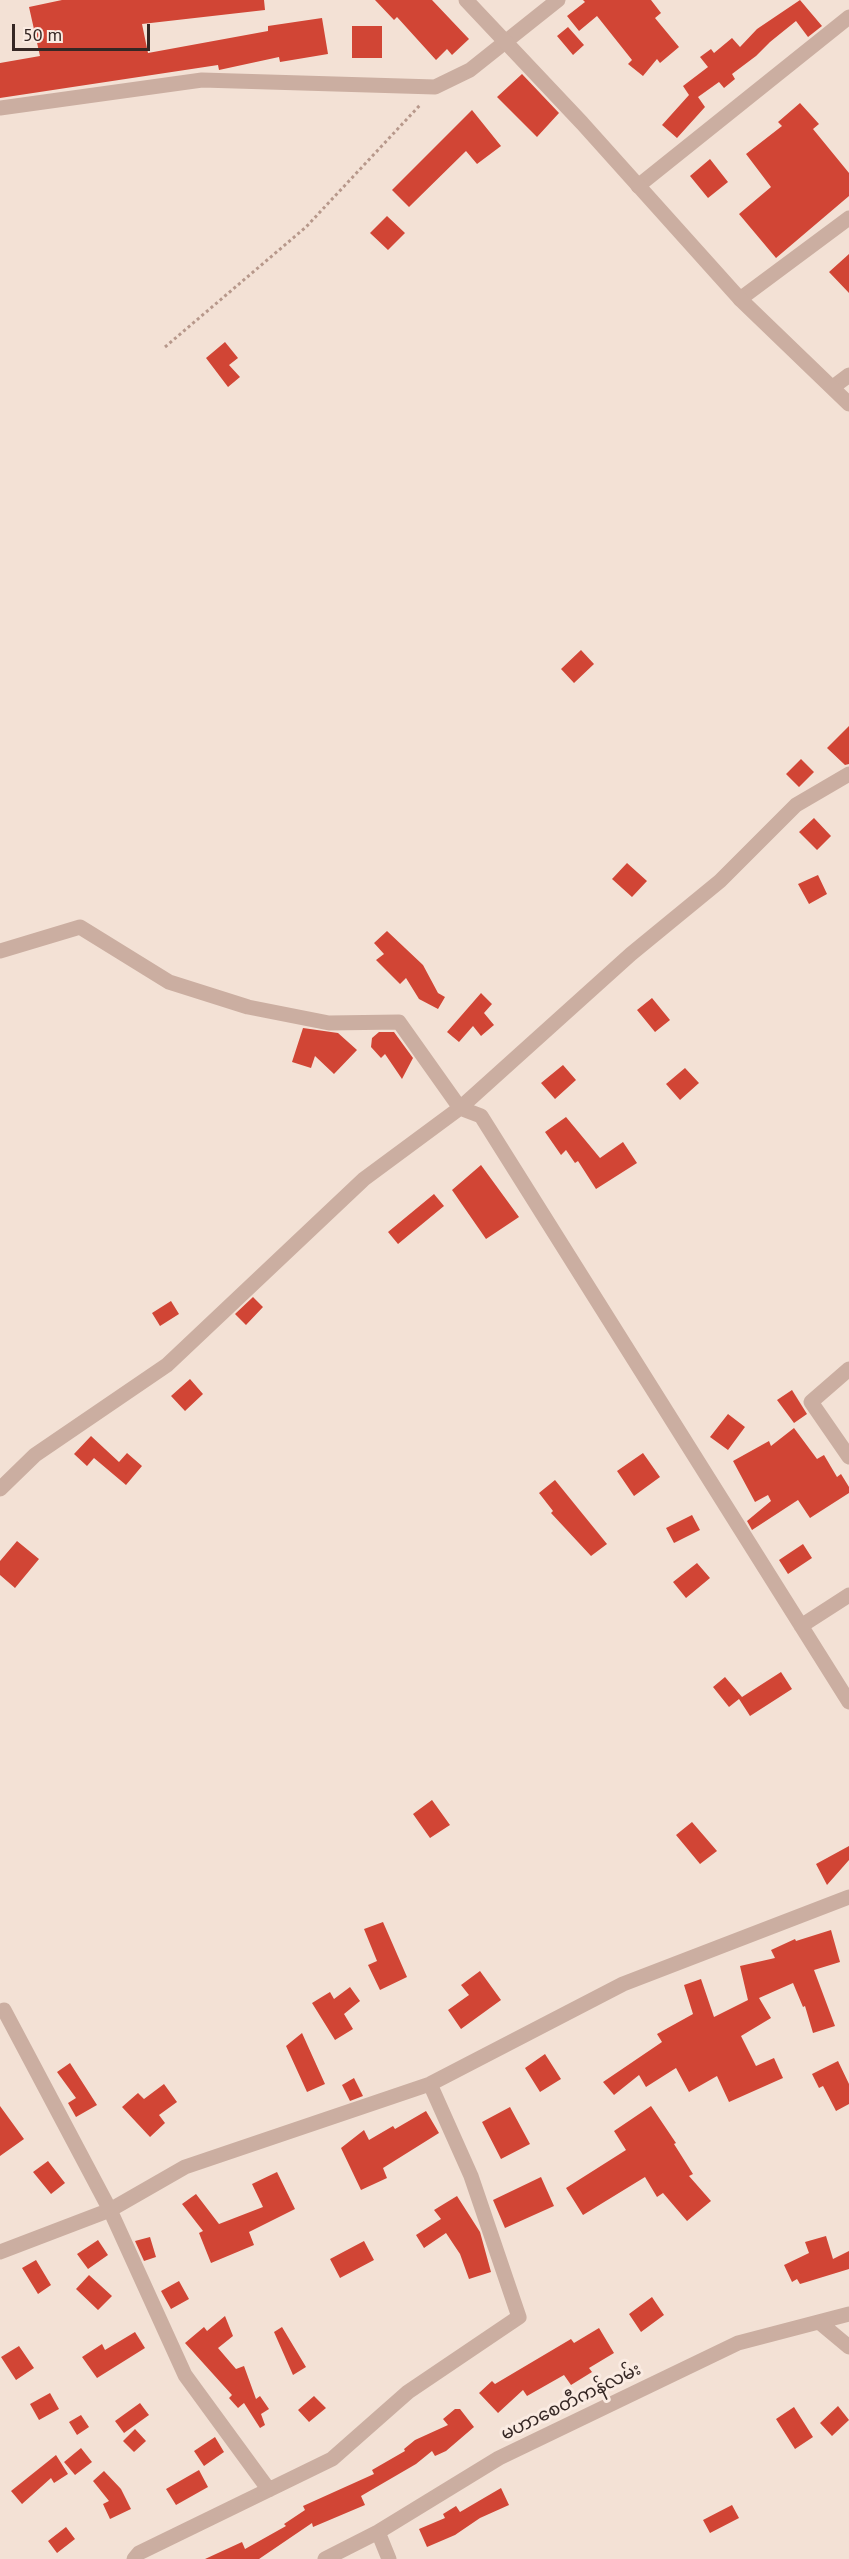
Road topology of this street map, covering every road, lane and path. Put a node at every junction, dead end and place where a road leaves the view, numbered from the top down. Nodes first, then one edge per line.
1 (466, 0) edge
2 (558, 0) edge
3 (849, 17) edge
4 (505, 40) junction
5 (435, 87) junction
6 (0, 108) edge
7 (638, 186) junction
8 (849, 218) edge
9 (740, 299) junction
10 (165, 347) dead end
11 (849, 375) edge
12 (833, 387) junction
13 (849, 404) edge
14 (849, 774) edge
15 (0, 951) edge
16 (460, 1108) junction
17 (849, 1370) edge
18 (849, 1457) edge
19 (0, 1490) edge
20 (849, 1595) edge
21 (801, 1626) junction
22 (849, 1702) edge
23 (849, 1897) edge
24 (4, 2010) dead end
25 (430, 2084) junction
26 (110, 2210) junction
27 (0, 2252) edge
28 (849, 2314) edge
29 (819, 2322) junction
30 (849, 2348) edge
31 (270, 2490) junction
32 (378, 2532) junction
33 (134, 2559) edge
34 (325, 2559) edge
35 (389, 2559) edge

1 - 4 street
2 - 4 street
3 - 7 street
4 - 5 street
4 - 7 street
5 - 6 street
5 - 10 path
7 - 9 street
8 - 9 street
9 - 12 street
11 - 12 street
12 - 13 street
14 - 16 street
15 - 16 street
16 - 19 street
16 - 21 street
17 - 18 street
20 - 21 street
21 - 22 street
23 - 25 street
24 - 26 street
25 - 26 street
25 - 31 street
26 - 27 street
26 - 31 street
28 - 29 street, မဟာစေတီကန်လမ်း
29 - 30 street
29 - 32 street, မဟာစေတီကန်လမ်း
31 - 33 street
32 - 34 street, မဟာစေတီကန်လမ်း
32 - 35 street

